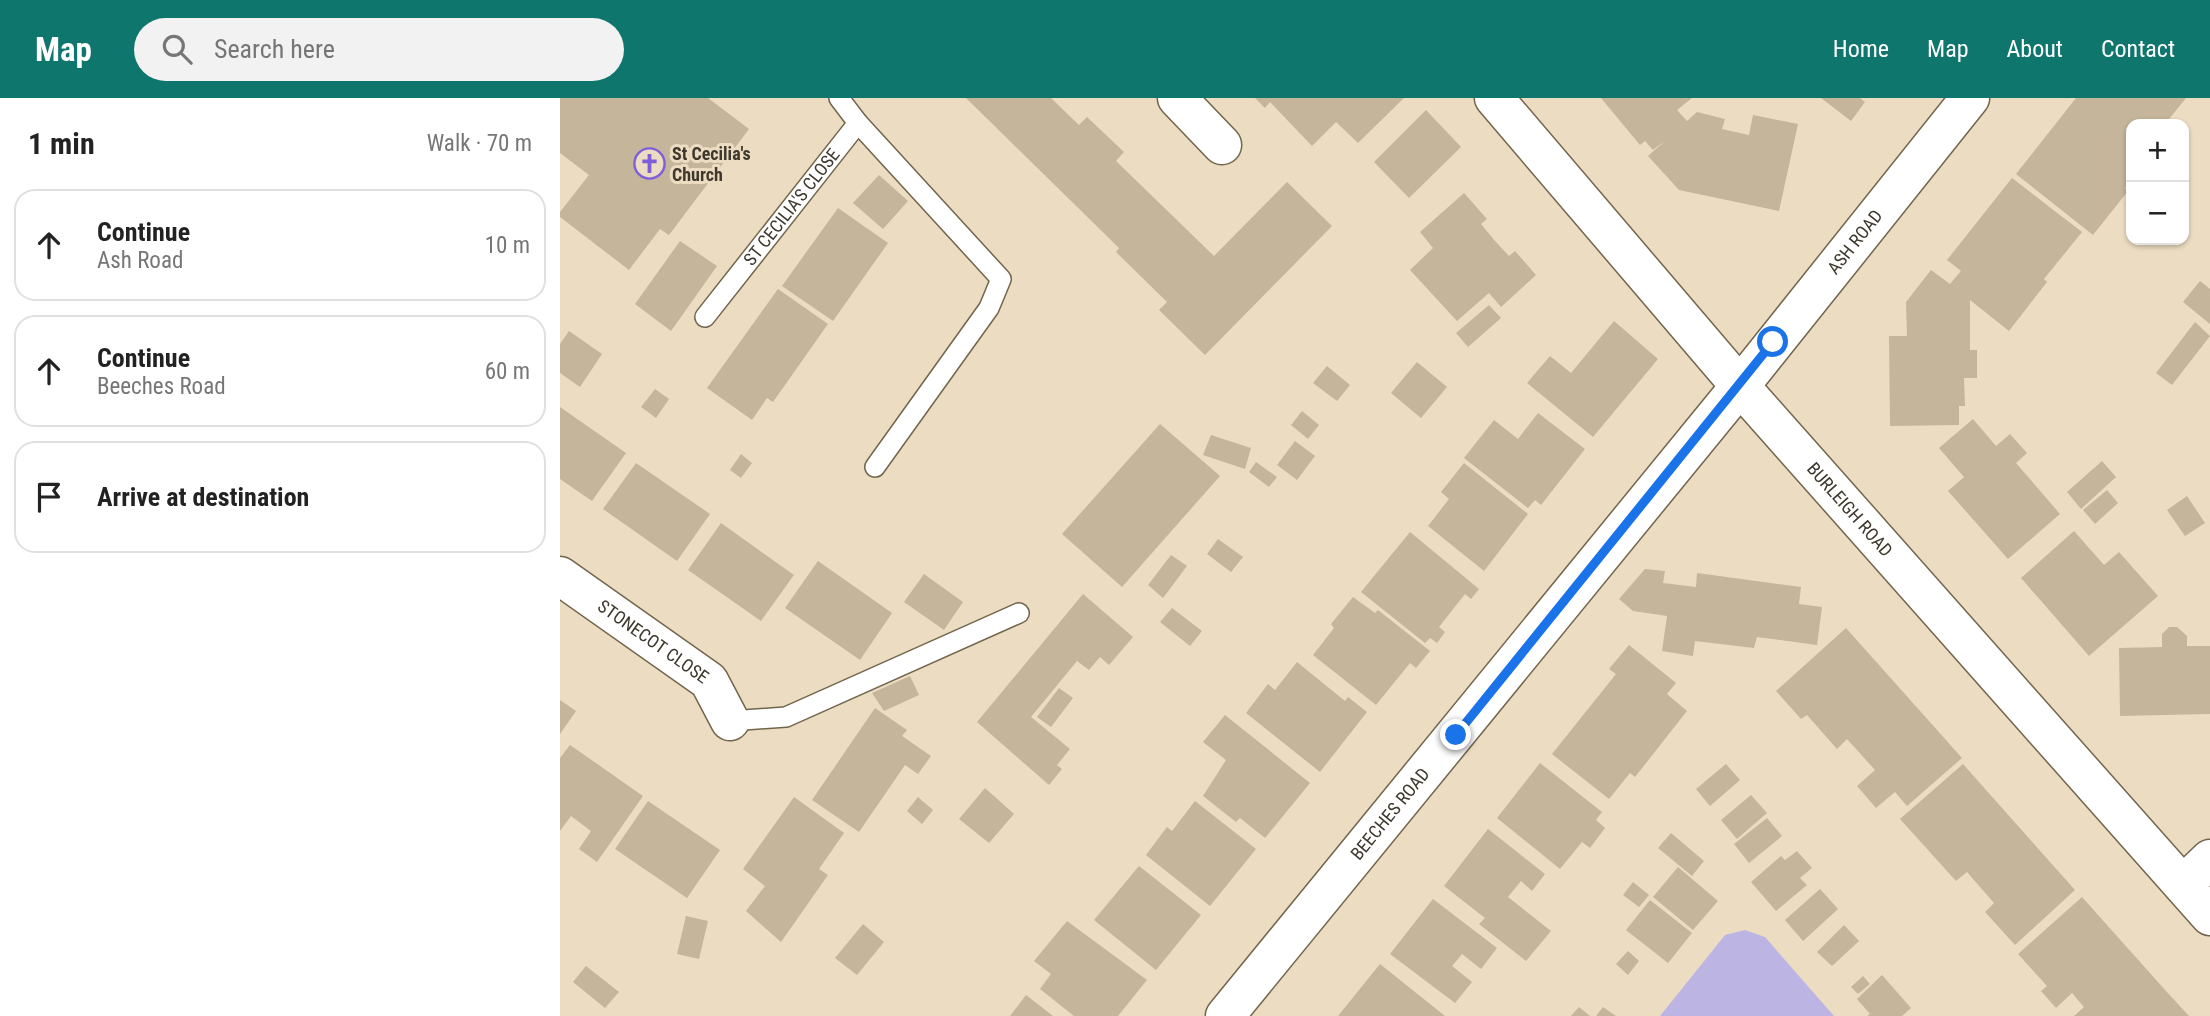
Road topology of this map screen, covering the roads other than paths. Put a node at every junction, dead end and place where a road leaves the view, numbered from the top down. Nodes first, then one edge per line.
1 (839, 98) edge
2 (1177, 98) edge
3 (1494, 98) edge
4 (1970, 98) edge
5 (858, 123) junction
6 (1222, 145) dead end
7 (705, 317) dead end
8 (1740, 386) junction
9 (875, 467) dead end
10 (560, 576) edge
11 (1019, 613) dead end
12 (730, 721) joint
13 (2210, 859) edge
14 (2183, 885) junction
15 (2210, 916) edge
16 (1226, 1016) edge

1 - 5 lane
2 - 6 street
3 - 8 street, BURLEIGH ROAD
4 - 8 street, ASH ROAD
5 - 7 lane, ST CECILIA'S CLOSE
5 - 9 lane
8 - 14 street, BURLEIGH ROAD
8 - 16 street, BEECHES ROAD
10 - 12 street, STONECOT CLOSE
11 - 12 lane
13 - 14 street
14 - 15 street, BURLEIGH ROAD

